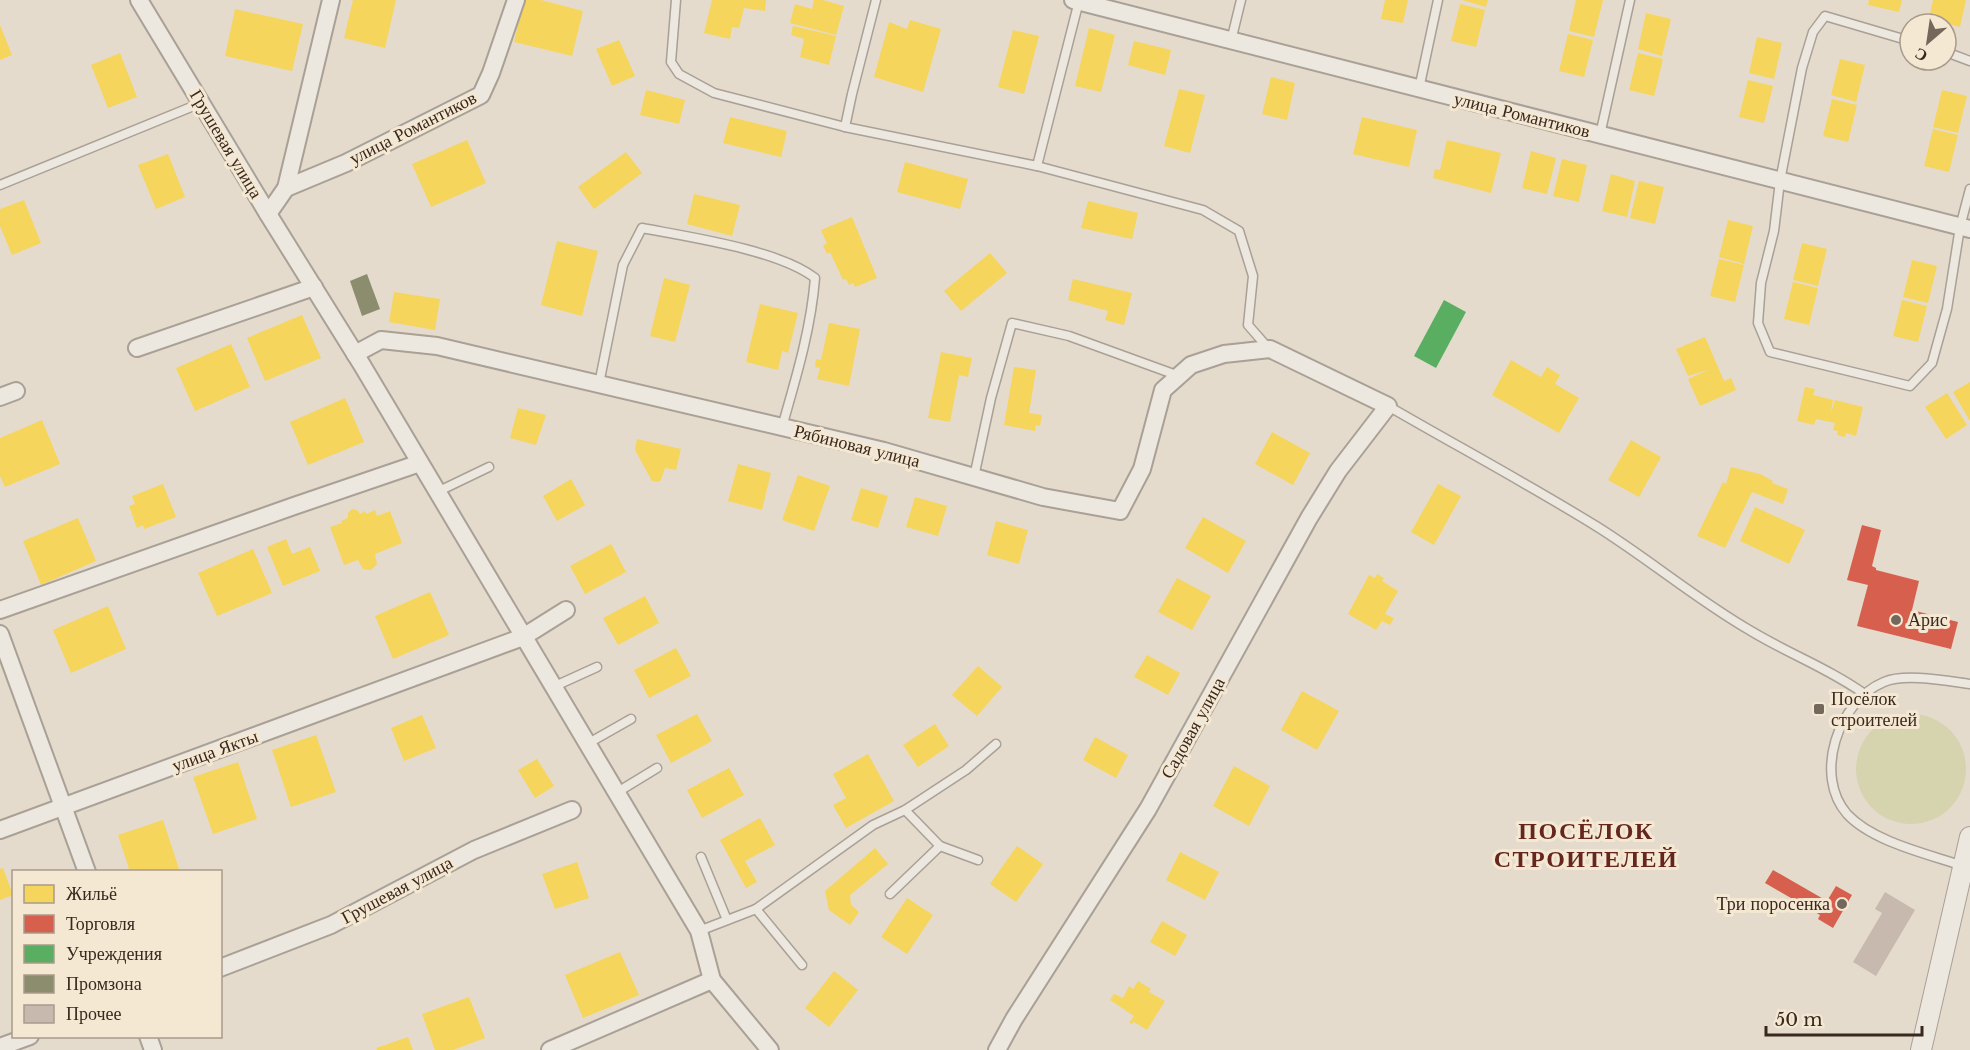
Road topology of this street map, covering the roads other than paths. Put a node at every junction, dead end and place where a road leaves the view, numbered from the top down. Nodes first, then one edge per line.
1 (139, 0) edge
2 (331, 0) edge
3 (516, 0) edge
4 (676, 0) edge
5 (876, 0) edge
6 (1241, 0) edge
7 (1438, 0) edge
8 (1630, 0) edge
9 (1076, 1) edge
10 (1898, 37) edge
11 (1231, 40) junction
12 (1419, 88) junction
13 (201, 103) junction
14 (845, 127) junction
15 (1600, 135) junction
16 (1037, 166) junction
17 (1780, 181) junction
18 (0, 185) edge
19 (286, 188) junction
20 (1970, 189) edge
21 (268, 214) junction
22 (1965, 228) edge
23 (314, 287) junction
24 (137, 348) dead end
25 (1270, 349) junction
26 (355, 354) junction
27 (1179, 376) junction
28 (599, 384) junction
29 (16, 391) dead end
30 (0, 397) edge
31 (1388, 406) junction
32 (782, 427) junction
33 (420, 463) junction
34 (489, 467) dead end
35 (974, 477) junction
36 (437, 492) junction
37 (0, 610) edge
38 (566, 610) dead end
39 (0, 634) edge
40 (522, 637) junction
41 (597, 667) dead end
42 (1970, 684) edge
43 (552, 687) junction
44 (1866, 695) junction
45 (631, 719) dead end
46 (996, 744) dead end
47 (586, 745) junction
48 (657, 768) dead end
49 (616, 793) junction
50 (63, 808) junction
51 (572, 810) dead end
52 (905, 810) junction
53 (0, 830) edge
54 (1970, 837) edge
55 (940, 846) junction
56 (701, 857) dead end
57 (978, 860) dead end
58 (1963, 866) junction
59 (86, 870) edge
60 (1964, 889) edge
61 (890, 894) dead end
62 (756, 909) junction
63 (727, 920) junction
64 (699, 931) junction
65 (802, 965) dead end
66 (222, 967) edge
67 (712, 980) junction
68 (25, 1038) edge
69 (0, 1047) edge
70 (550, 1050) edge
71 (770, 1050) edge
72 (997, 1050) edge
73 (1922, 1050) edge

1 - 13 street, Грушевая улица
2 - 19 street
3 - 19 street, улица Романтиков
4 - 14 lane
5 - 14 lane
6 - 11 lane
7 - 12 lane
8 - 15 lane
9 - 11 street, улица Романтиков
9 - 16 lane
10 - 17 lane
11 - 12 street, улица Романтиков
12 - 15 street, улица Романтиков
13 - 18 lane
13 - 21 street, Грушевая улица
14 - 16 lane
15 - 17 street, улица Романтиков
16 - 25 lane
17 - 22 street, улица Романтиков
17 - 22 lane
19 - 21 street
20 - 22 lane
21 - 23 street, Грушевая улица
23 - 24 street
23 - 26 street, Грушевая улица
25 - 27 street, Рябиновая улица
25 - 31 street
26 - 28 street, Рябиновая улица
26 - 33 street, Грушевая улица
27 - 35 street, Рябиновая улица
27 - 35 lane
28 - 32 street, Рябиновая улица
28 - 32 lane
29 - 30 street
31 - 44 lane
31 - 72 street, Садовая улица
32 - 35 street, Рябиновая улица
33 - 36 street, Грушевая улица
33 - 37 street
34 - 36 lane
36 - 40 street, Грушевая улица
38 - 40 street
39 - 50 street
40 - 43 street, Грушевая улица
40 - 50 street, улица Якты
41 - 43 lane
42 - 44 lane
43 - 47 street, Грушевая улица
44 - 58 lane
45 - 47 lane
46 - 52 lane
47 - 49 street, Грушевая улица
48 - 49 lane
49 - 64 street, Грушевая улица
50 - 53 street, улица Якты
50 - 59 street
51 - 66 street, Грушевая улица
52 - 55 lane
52 - 62 lane
54 - 58 street
55 - 57 lane
55 - 61 lane
56 - 63 lane
58 - 60 street
60 - 73 street
62 - 63 lane
62 - 65 lane
63 - 64 lane
64 - 67 street, Грушевая улица
67 - 70 street
67 - 71 street
68 - 69 street

